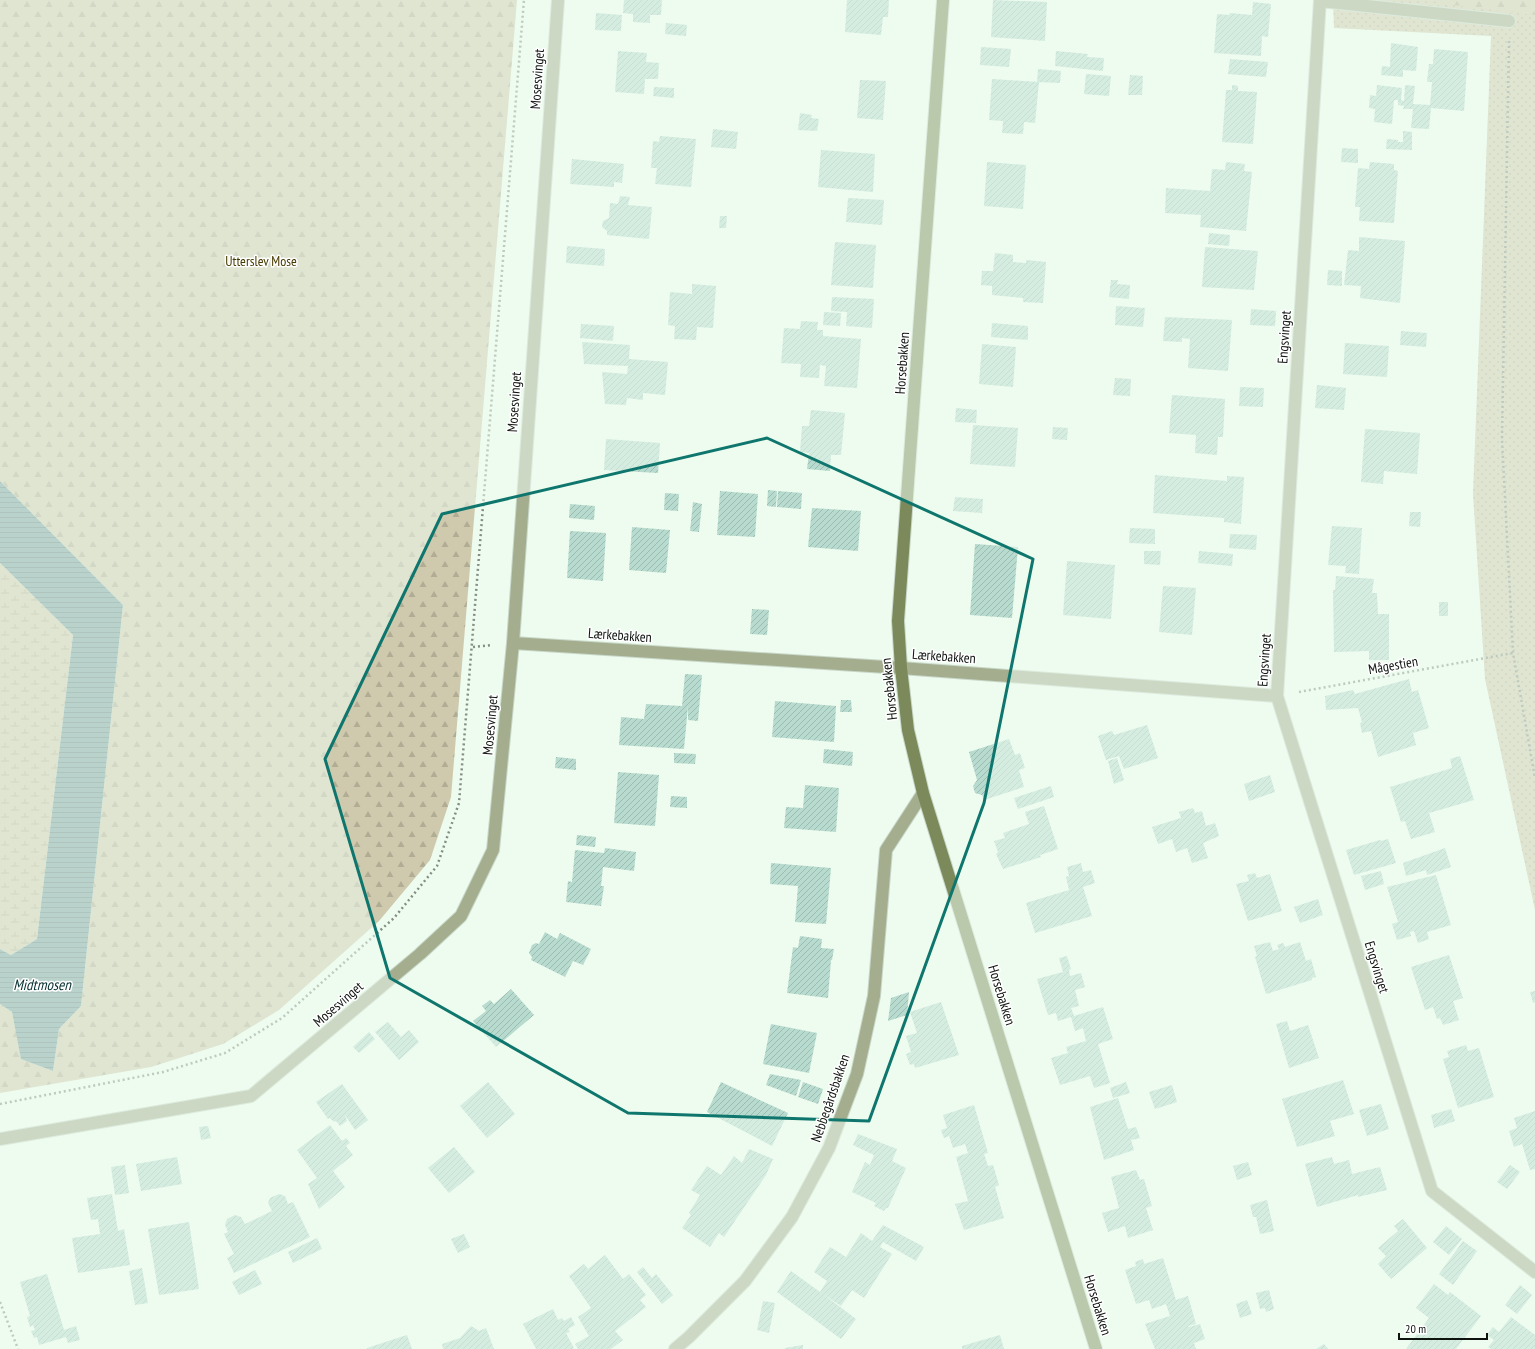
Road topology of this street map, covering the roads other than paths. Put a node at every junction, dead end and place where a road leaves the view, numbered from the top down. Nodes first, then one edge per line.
1 (558, 0) edge
2 (943, 0) edge
3 (1320, 0) edge
4 (1509, 21) road end
5 (512, 643) junction
6 (901, 668) junction
7 (1276, 696) junction
8 (923, 793) junction
9 (0, 1139) edge
10 (1535, 1272) edge
11 (675, 1349) edge
12 (1096, 1349) edge

1 - 5 street, Mosesvinget
2 - 6 street, Horsebakken
3 - 4 street, Engsvinget
3 - 7 street, Engsvinget
5 - 6 street, Lærkebakken
5 - 9 street, Mosesvinget
6 - 7 street, Lærkebakken
6 - 8 street, Horsebakken
7 - 10 street, Engsvinget
8 - 11 street, Nebbegårdsbakken
8 - 12 street, Horsebakken

